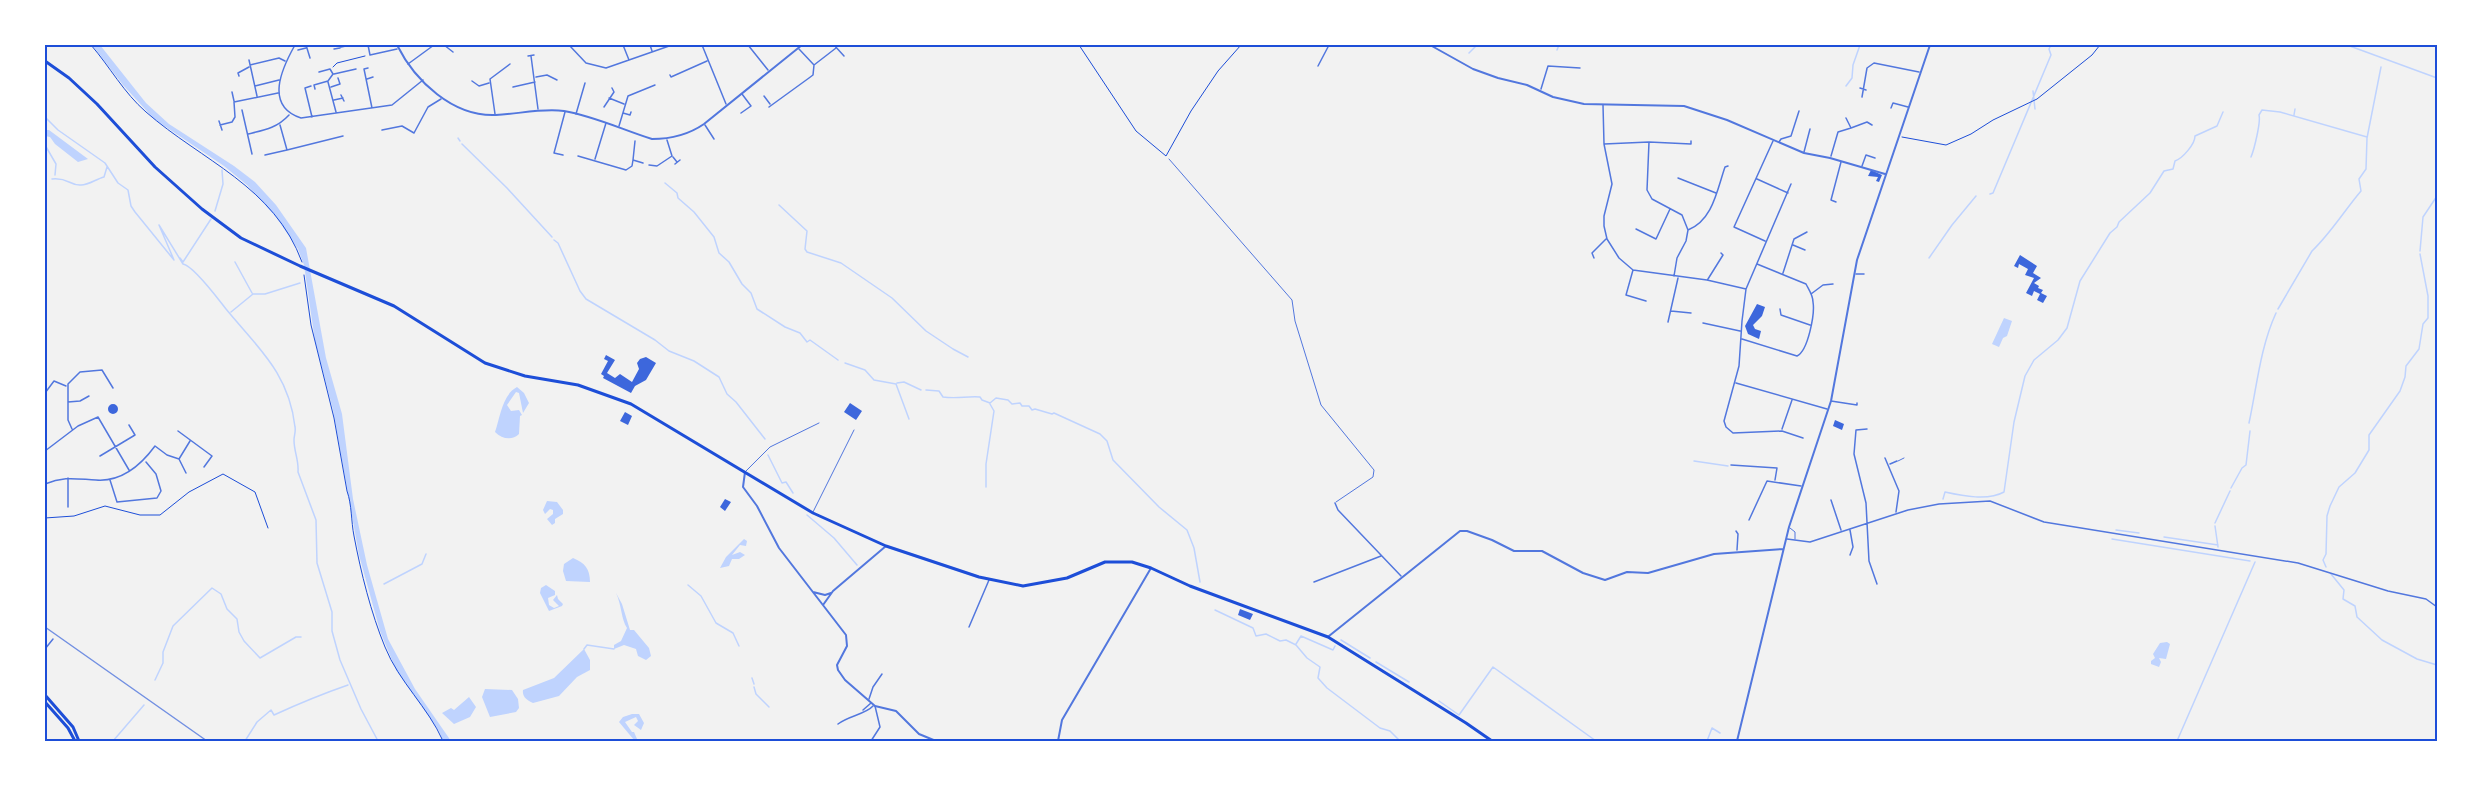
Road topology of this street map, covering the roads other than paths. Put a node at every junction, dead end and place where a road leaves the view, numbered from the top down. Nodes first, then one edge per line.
1 (295, 45) edge
2 (351, 45) edge
3 (368, 45) edge
4 (434, 45) edge
5 (444, 45) edge
6 (569, 45) edge
7 (623, 45) edge
8 (650, 45) edge
9 (672, 45) edge
10 (702, 45) edge
11 (748, 45) edge
12 (755, 45) edge
13 (802, 45) edge
14 (1329, 45) edge
15 (1430, 45) edge
16 (1930, 45) edge
17 (307, 46) edge
18 (341, 46) edge
19 (836, 46) edge
20 (397, 47) edge
21 (798, 48) junction
22 (334, 49) dead end
23 (751, 49) junction
24 (298, 50) dead end
25 (453, 52) dead end
26 (652, 52) junction
27 (531, 56) dead end
28 (844, 56) dead end
29 (309, 58) dead end
30 (249, 60) dead end
31 (45, 61) edge
32 (286, 61) junction
33 (629, 61) junction
34 (708, 61) junction
35 (408, 64) junction
36 (814, 65) junction
37 (250, 66) junction
38 (509, 66) dead end
39 (1318, 66) dead end
40 (368, 68) dead end
41 (1580, 68) dead end
42 (356, 69) dead end
43 (769, 71) junction
44 (320, 72) dead end
45 (1920, 72) junction
46 (238, 73) dead end
47 (333, 74) junction
48 (670, 75) dead end
49 (373, 77) dead end
50 (338, 78) dead end
51 (535, 78) junction
52 (366, 79) junction
53 (280, 80) junction
54 (423, 80) junction
55 (557, 80) dead end
56 (328, 81) junction
57 (473, 81) dead end
58 (535, 82) junction
59 (490, 83) junction
60 (585, 83) dead end
61 (340, 84) junction
62 (514, 85) dead end
63 (655, 85) dead end
64 (255, 86) junction
65 (311, 86) dead end
66 (330, 87) junction
67 (650, 87) junction
68 (612, 88) dead end
69 (1861, 88) junction
70 (315, 89) dead end
71 (341, 89) dead end
72 (1866, 90) dead end
73 (651, 91) dead end
74 (1540, 91) junction
75 (232, 92) dead end
76 (279, 92) junction
77 (374, 92) dead end
78 (369, 93) junction
79 (741, 93) junction
80 (1861, 95) dead end
81 (764, 96) dead end
82 (257, 97) junction
83 (609, 98) junction
84 (441, 99) junction
85 (333, 100) junction
86 (234, 102) junction
87 (344, 102) dead end
88 (625, 104) junction
89 (727, 105) junction
90 (1604, 105) junction
91 (604, 107) dead end
92 (1909, 107) junction
93 (372, 108) junction
94 (1891, 108) dead end
95 (538, 109) junction
96 (242, 110) dead end
97 (565, 111) junction
98 (1799, 111) dead end
99 (336, 113) junction
100 (622, 113) junction
101 (741, 113) dead end
102 (290, 114) junction
103 (576, 114) junction
104 (495, 115) junction
105 (631, 115) dead end
106 (312, 117) junction
107 (1846, 118) dead end
108 (1869, 118) dead end
109 (219, 121) dead end
110 (1869, 122) junction
111 (606, 123) junction
112 (704, 124) junction
113 (220, 125) junction
114 (280, 125) junction
115 (1872, 125) dead end
116 (618, 127) junction
117 (1851, 128) junction
118 (1810, 129) dead end
119 (222, 130) dead end
120 (382, 130) dead end
121 (248, 134) junction
122 (343, 136) dead end
123 (714, 138) dead end
124 (667, 139) junction
125 (1773, 140) junction
126 (636, 141) dead end
127 (1649, 142) junction
128 (1779, 143) junction
129 (1604, 144) junction
130 (1691, 144) dead end
131 (287, 150) junction
132 (1804, 153) junction
133 (252, 154) dead end
134 (265, 155) dead end
135 (563, 155) dead end
136 (578, 156) dead end
137 (672, 156) junction
138 (1830, 158) junction
139 (1875, 158) dead end
140 (595, 159) junction
141 (1169, 159) dead end
142 (633, 160) junction
143 (680, 160) dead end
144 (1841, 161) junction
145 (643, 163) dead end
146 (1721, 164) dead end
147 (649, 165) dead end
148 (1862, 166) junction
149 (1885, 174) junction
150 (1678, 178) dead end
151 (1756, 179) junction
152 (1791, 184) dead end
153 (1717, 193) junction
154 (1788, 193) junction
155 (1836, 202) dead end
156 (1671, 208) junction
157 (1636, 229) dead end
158 (1688, 230) junction
159 (1807, 232) dead end
160 (1656, 238) junction
161 (1607, 239) junction
162 (1660, 241) dead end
163 (1766, 241) junction
164 (1793, 244) junction
165 (1805, 250) dead end
166 (1727, 256) dead end
167 (1591, 257) dead end
168 (1756, 264) junction
169 (1633, 270) junction
170 (1783, 274) junction
171 (1854, 274) junction
172 (1864, 274) dead end
173 (1674, 277) junction
174 (1678, 277) junction
175 (1707, 280) junction
176 (1833, 284) dead end
177 (1746, 289) junction
178 (1811, 294) junction
179 (1644, 302) dead end
180 (1780, 309) dead end
181 (1671, 311) junction
182 (1691, 314) dead end
183 (1781, 315) junction
184 (1710, 318) dead end
185 (1779, 318) dead end
186 (1668, 322) dead end
187 (1703, 323) dead end
188 (1709, 323) junction
189 (1810, 325) junction
190 (1741, 331) junction
191 (1741, 339) junction
192 (1735, 383) junction
193 (67, 386) junction
194 (113, 388) dead end
195 (45, 393) edge
196 (89, 396) dead end
197 (1792, 399) junction
198 (1831, 401) junction
199 (68, 402) junction
200 (1857, 406) dead end
201 (1828, 409) junction
202 (819, 423) dead end
203 (129, 425) dead end
204 (1867, 429) dead end
205 (73, 430) junction
206 (854, 430) dead end
207 (178, 431) dead end
208 (1782, 431) junction
209 (1803, 438) dead end
210 (190, 440) junction
211 (116, 447) junction
212 (45, 450) edge
213 (100, 456) dead end
214 (1885, 458) dead end
215 (1904, 458) dead end
216 (179, 459) junction
217 (144, 460) junction
218 (1897, 461) joint
219 (1731, 465) dead end
220 (1888, 465) junction
221 (204, 467) dead end
222 (130, 471) junction
223 (184, 472) dead end
224 (745, 472) junction
225 (68, 477) junction
226 (109, 480) junction
227 (1775, 481) junction
228 (45, 484) edge
229 (1802, 487) junction
230 (1836, 501) dead end
231 (1335, 503) joint
232 (67, 506) dead end
233 (813, 513) junction
234 (1896, 513) junction
235 (1749, 520) dead end
236 (1868, 522) junction
237 (1789, 528) junction
238 (1850, 529) junction
239 (1842, 532) junction
240 (1743, 534) dead end
241 (1786, 538) junction
242 (1794, 540) junction
243 (886, 546) junction
244 (1783, 549) junction
245 (1738, 553) junction
246 (1850, 555) dead end
247 (1382, 556) junction
248 (1151, 567) junction
249 (1401, 576) junction
250 (989, 579) junction
251 (1314, 582) dead end
252 (1877, 584) dead end
253 (834, 591) junction
254 (813, 592) junction
255 (823, 604) junction
256 (2437, 607) edge
257 (969, 627) dead end
258 (1328, 637) junction
259 (53, 639) dead end
260 (45, 650) edge
261 (882, 674) dead end
262 (45, 696) edge
263 (868, 700) junction
264 (45, 702) edge
265 (873, 705) junction
266 (838, 724) dead end
267 (926, 739) edge
268 (77, 741) edge
269 (872, 741) edge
270 (936, 741) edge
271 (1058, 741) edge
272 (1492, 741) edge
273 (1737, 741) edge

1 - 32 street
2 - 18 street
3 - 20 street
4 - 35 street
5 - 25 street
6 - 33 street
7 - 33 street
8 - 26 street
9 - 26 street
10 - 34 street
11 - 23 street
12 - 23 street
13 - 21 street
14 - 39 street
15 - 74 street
16 - 45 street
17 - 24 street
17 - 29 street
18 - 22 street
19 - 28 street
19 - 36 street
20 - 35 street
21 - 36 street
21 - 43 street
23 - 43 street
26 - 33 street
27 - 51 street
30 - 37 street
31 - 224 main road
32 - 37 street
32 - 53 street
34 - 48 street
34 - 89 street
35 - 54 street
36 - 81 street
37 - 46 street
37 - 64 street
38 - 59 street
40 - 52 street
41 - 74 street
42 - 47 street
43 - 79 street
44 - 47 street
45 - 69 street
45 - 92 street
47 - 56 street
49 - 52 street
50 - 61 street
51 - 55 street
51 - 58 street
52 - 78 street
53 - 64 street
53 - 76 street
54 - 84 street
54 - 93 street
56 - 66 street
56 - 70 street
57 - 59 street
58 - 62 street
58 - 95 street
59 - 104 street
60 - 103 street
61 - 66 street
61 - 71 street
63 - 67 street
64 - 82 street
65 - 106 street
66 - 85 street
67 - 73 street
67 - 88 street
68 - 83 street
69 - 72 street
69 - 80 street
74 - 90 street
75 - 86 street
76 - 82 street
76 - 102 street
77 - 78 street
78 - 93 street
79 - 89 street
79 - 101 street
82 - 86 street
83 - 88 street
83 - 91 street
84 - 104 street
84 - 120 street
85 - 87 street
85 - 99 street
86 - 113 street
88 - 100 street
89 - 112 street
90 - 125 street
90 - 129 street
92 - 94 street
92 - 149 street
93 - 99 street
95 - 97 street
95 - 104 street
96 - 121 street
97 - 103 street
97 - 135 street
98 - 128 street
99 - 106 street
100 - 105 street
100 - 116 street
102 - 106 street
102 - 114 street
103 - 111 street
107 - 117 street
108 - 110 street
109 - 113 street
110 - 115 street
110 - 117 street
111 - 116 street
111 - 140 street
112 - 123 street
112 - 124 street
113 - 119 street
114 - 121 street
114 - 131 street
116 - 124 street
117 - 138 street
118 - 132 street
121 - 133 street
122 - 131 street
124 - 137 street
125 - 128 street
125 - 151 street
126 - 142 street
127 - 129 street
127 - 130 street
127 - 156 street
128 - 132 street
129 - 161 street
131 - 134 street
132 - 138 street
136 - 140 street
137 - 143 street
137 - 147 street
138 - 144 street
139 - 148 street
140 - 142 street
141 - 231 lane
142 - 145 street
144 - 148 street
144 - 155 street
146 - 153 street
148 - 149 street
149 - 171 street
150 - 153 street
151 - 154 street
151 - 163 street
152 - 154 street
153 - 158 street
154 - 163 street
156 - 158 street
156 - 160 street
157 - 160 street
158 - 173 street
159 - 164 street
160 - 162 street
161 - 167 street
161 - 169 street
163 - 168 street
164 - 165 street
164 - 170 street
166 - 175 street
168 - 170 street
168 - 177 street
169 - 173 street
169 - 179 street
170 - 178 street
171 - 172 street
171 - 198 street
173 - 174 street
174 - 175 street
174 - 181 street
175 - 177 street
176 - 178 street
177 - 190 street
178 - 189 street
180 - 183 street
181 - 182 street
181 - 186 street
183 - 185 street
183 - 189 street
184 - 188 street
187 - 188 street
188 - 190 street
189 - 191 street
190 - 191 street
191 - 192 street
192 - 197 street
192 - 208 street
193 - 194 street
193 - 195 street
193 - 199 street
196 - 199 street
197 - 201 street
197 - 208 street
198 - 200 street
198 - 201 street
199 - 205 street
201 - 229 street
202 - 224 lane
203 - 211 street
204 - 236 street
205 - 211 street
205 - 212 street
206 - 233 lane
207 - 210 street
208 - 209 street
210 - 216 street
210 - 221 street
211 - 213 street
211 - 222 street
214 - 220 street
215 - 218 lane
216 - 217 street
216 - 223 street
217 - 222 street
217 - 226 street
218 - 220 street
219 - 227 street
220 - 234 street
222 - 226 street
224 - 233 main road
224 - 254 street
225 - 226 street
225 - 228 street
225 - 232 street
227 - 229 street
227 - 235 street
229 - 237 street
230 - 239 street
231 - 247 street
233 - 243 main road
234 - 236 street
234 - 256 street
236 - 238 street
236 - 252 street
237 - 241 street
237 - 242 lane
238 - 239 street
238 - 246 street
239 - 242 street
240 - 245 street
241 - 242 street
241 - 244 street
243 - 250 main road
243 - 253 street
244 - 245 street
244 - 273 street
245 - 249 street
247 - 249 street
247 - 251 street
248 - 250 main road
248 - 258 main road
248 - 271 street
249 - 258 street
250 - 257 street
253 - 254 street
253 - 255 street
254 - 255 street
255 - 263 street
258 - 272 main road
259 - 260 street
261 - 263 street
262 - 268 main road
263 - 265 street
264 - 268 main road
265 - 266 street
265 - 267 street
265 - 269 street
267 - 270 street

